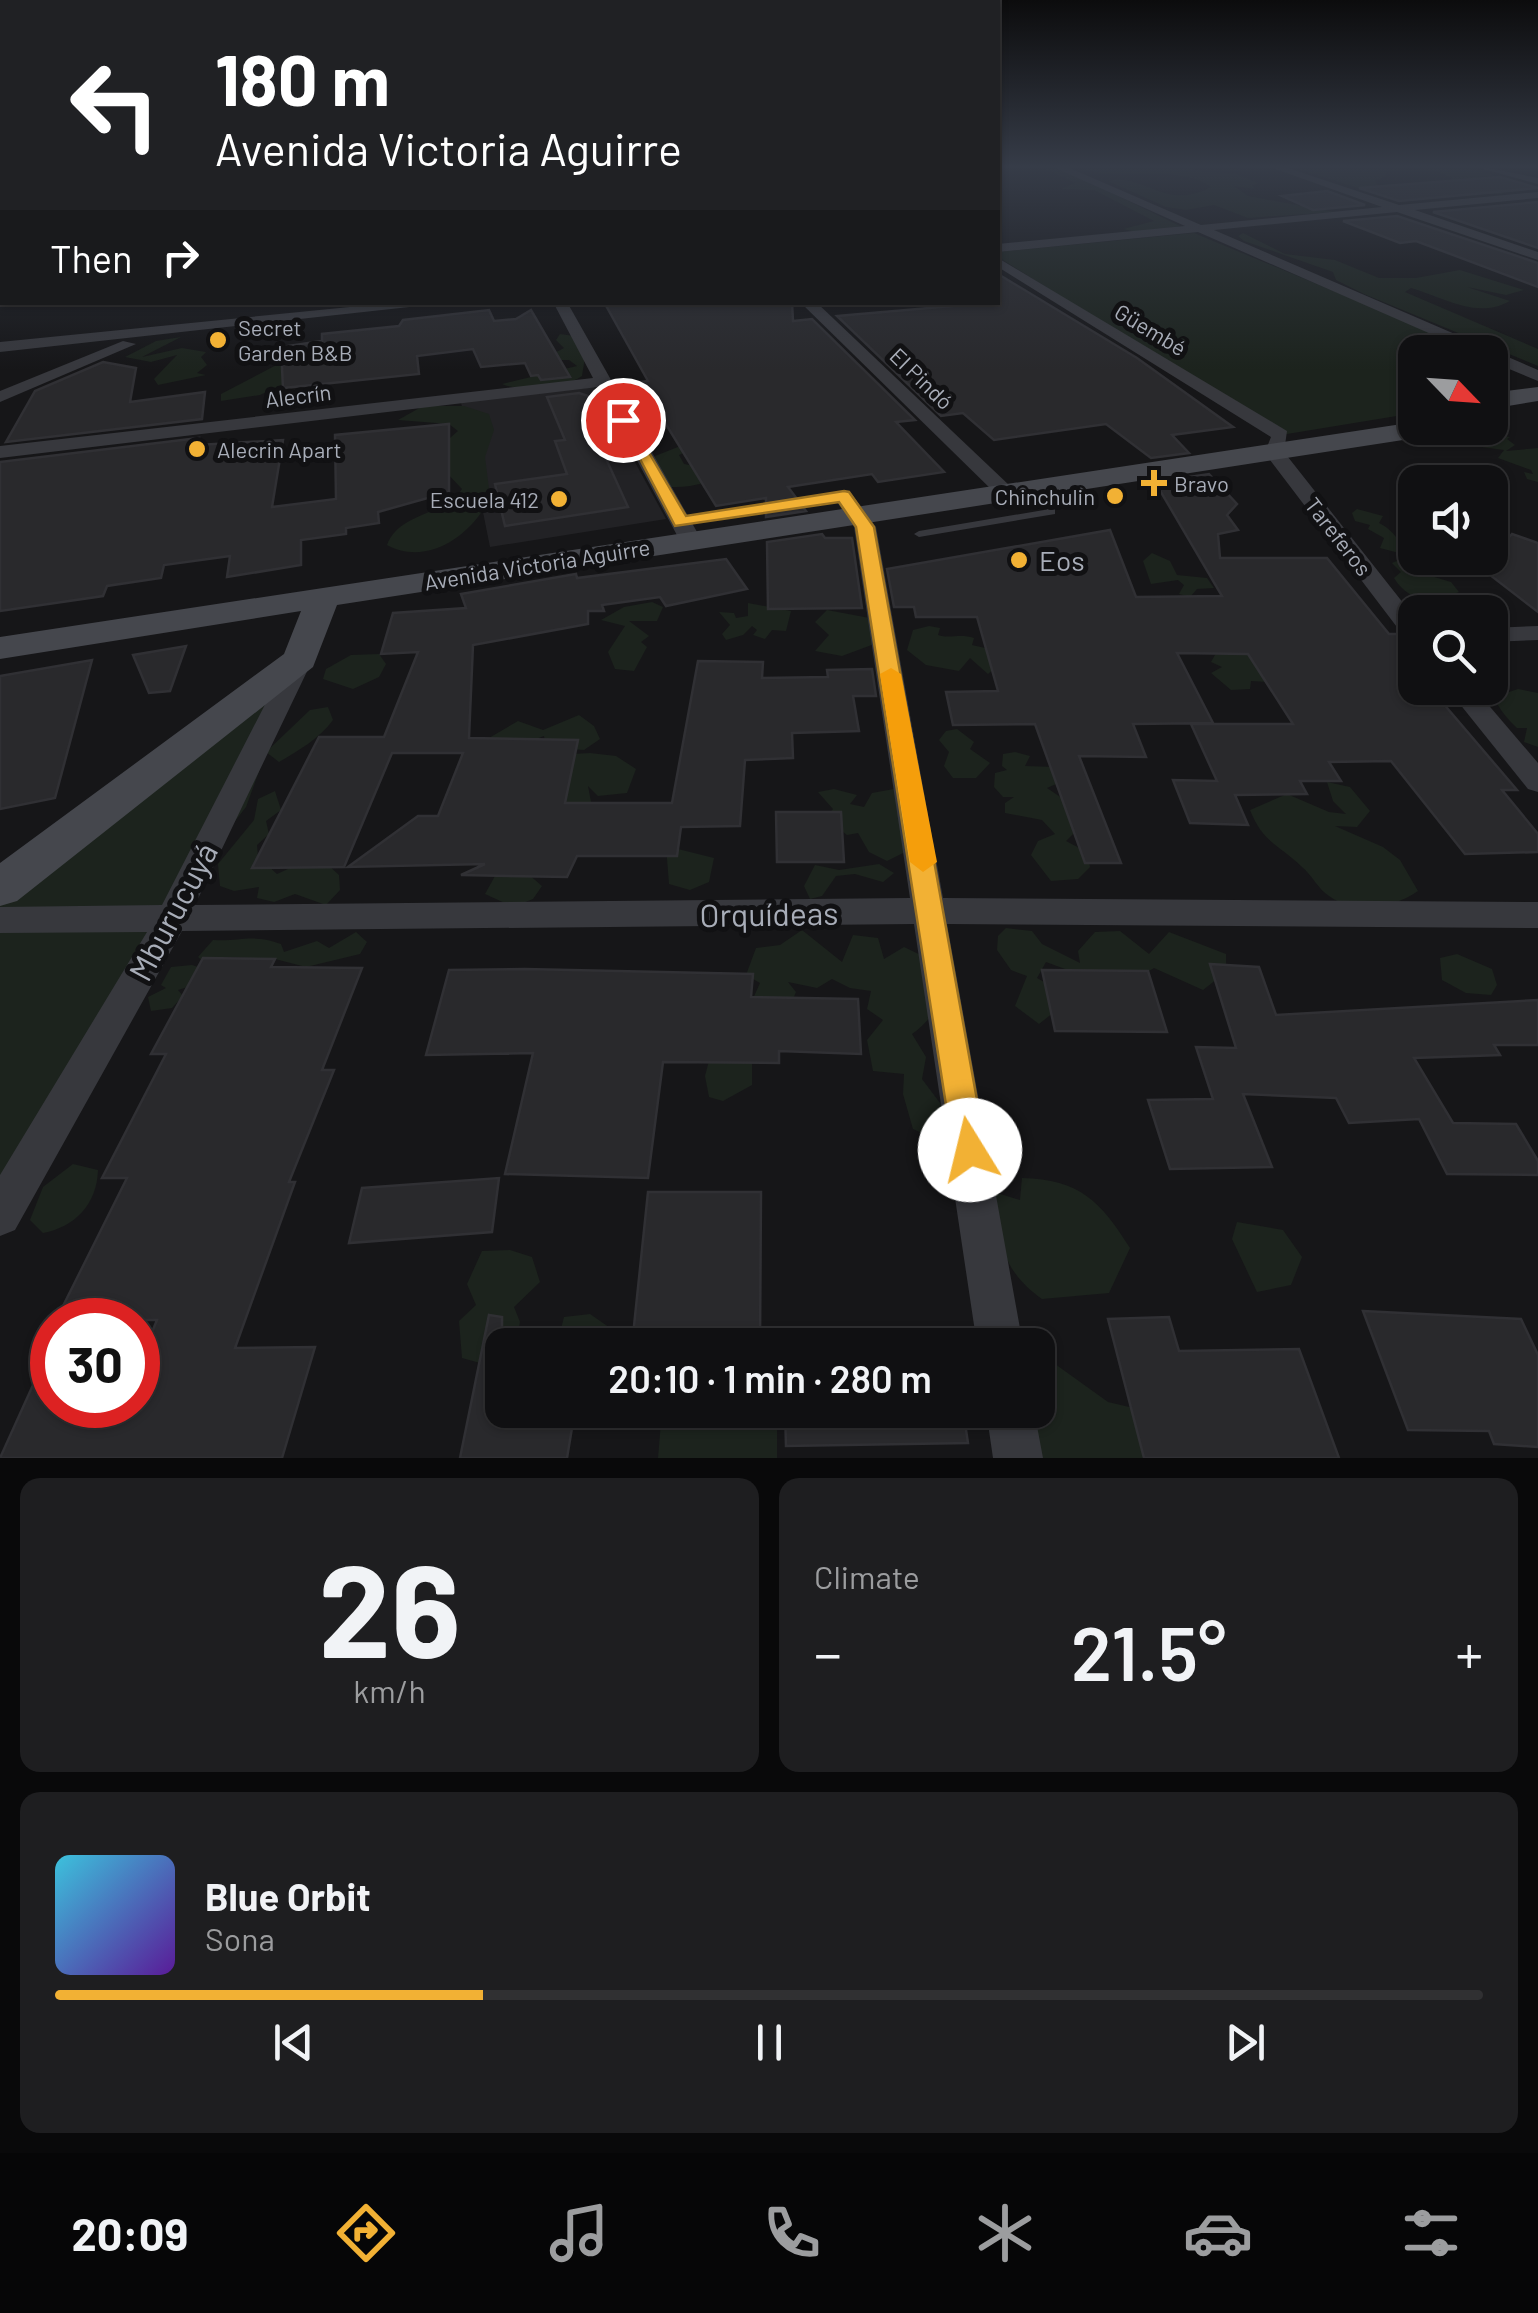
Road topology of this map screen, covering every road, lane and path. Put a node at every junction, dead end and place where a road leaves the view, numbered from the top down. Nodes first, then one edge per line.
1 (1154, 234) edge
2 (1208, 234) edge
3 (1474, 234) edge
4 (1000, 248) edge
5 (1538, 256) edge
6 (1000, 263) edge
7 (419, 305) edge
8 (562, 305) edge
9 (810, 305) edge
10 (212, 310) dead end
11 (157, 332) junction
12 (1443, 335) edge
13 (0, 347) edge
14 (1508, 363) edge
15 (1538, 376) edge
16 (602, 382) junction
17 (1538, 394) edge
18 (0, 397) edge
19 (1508, 399) edge
20 (1538, 410) edge
21 (1508, 415) edge
22 (1398, 417) edge
23 (1398, 431) edge
24 (1278, 443) junction
25 (0, 452) edge
26 (1008, 483) junction
27 (850, 504) junction
28 (685, 531) junction
29 (919, 534) dead end
30 (323, 598) junction
31 (1398, 610) edge
32 (0, 629) edge
33 (1538, 633) edge
34 (1508, 634) edge
35 (0, 648) edge
36 (300, 659) junction
37 (1474, 705) edge
38 (1538, 782) edge
39 (0, 888) edge
40 (932, 911) junction
41 (1538, 915) edge
42 (0, 920) edge
43 (171, 920) junction
44 (0, 1215) edge
45 (997, 1328) edge
46 (1013, 1428) edge
47 (1018, 1458) edge

1 - 4 street
2 - 12 street
3 - 5 street
6 - 24 street, Güembé
7 - 11 street
8 - 16 street
9 - 26 street, El Pindó
10 - 11 street
11 - 13 street
11 - 18 street
14 - 15 street
16 - 25 street, Alecrín
16 - 28 street
17 - 19 main road
20 - 21 main road
22 - 24 main road, Avenida Victoria Aguirre
23 - 24 main road, Avenida Victoria Aguirre
24 - 26 main road, Avenida Victoria Aguirre
24 - 26 main road, Avenida Victoria Aguirre
24 - 31 street, Tareferos
26 - 27 main road, Avenida Victoria Aguirre
26 - 29 lane
27 - 28 main road, Avenida Victoria Aguirre
27 - 40 street
28 - 30 main road, Avenida Victoria Aguirre
28 - 32 main road, Avenida Victoria Aguirre
30 - 35 main road, Avenida Victoria Aguirre
30 - 36 main road, Mburucuyá
33 - 34 street
36 - 39 main road
36 - 43 street, Mburucuyá
37 - 38 street
40 - 41 street, Orquídeas
40 - 43 street, Orquídeas
40 - 45 street
42 - 43 street, Orquídeas
43 - 44 street, Mburucuyá
46 - 47 street

